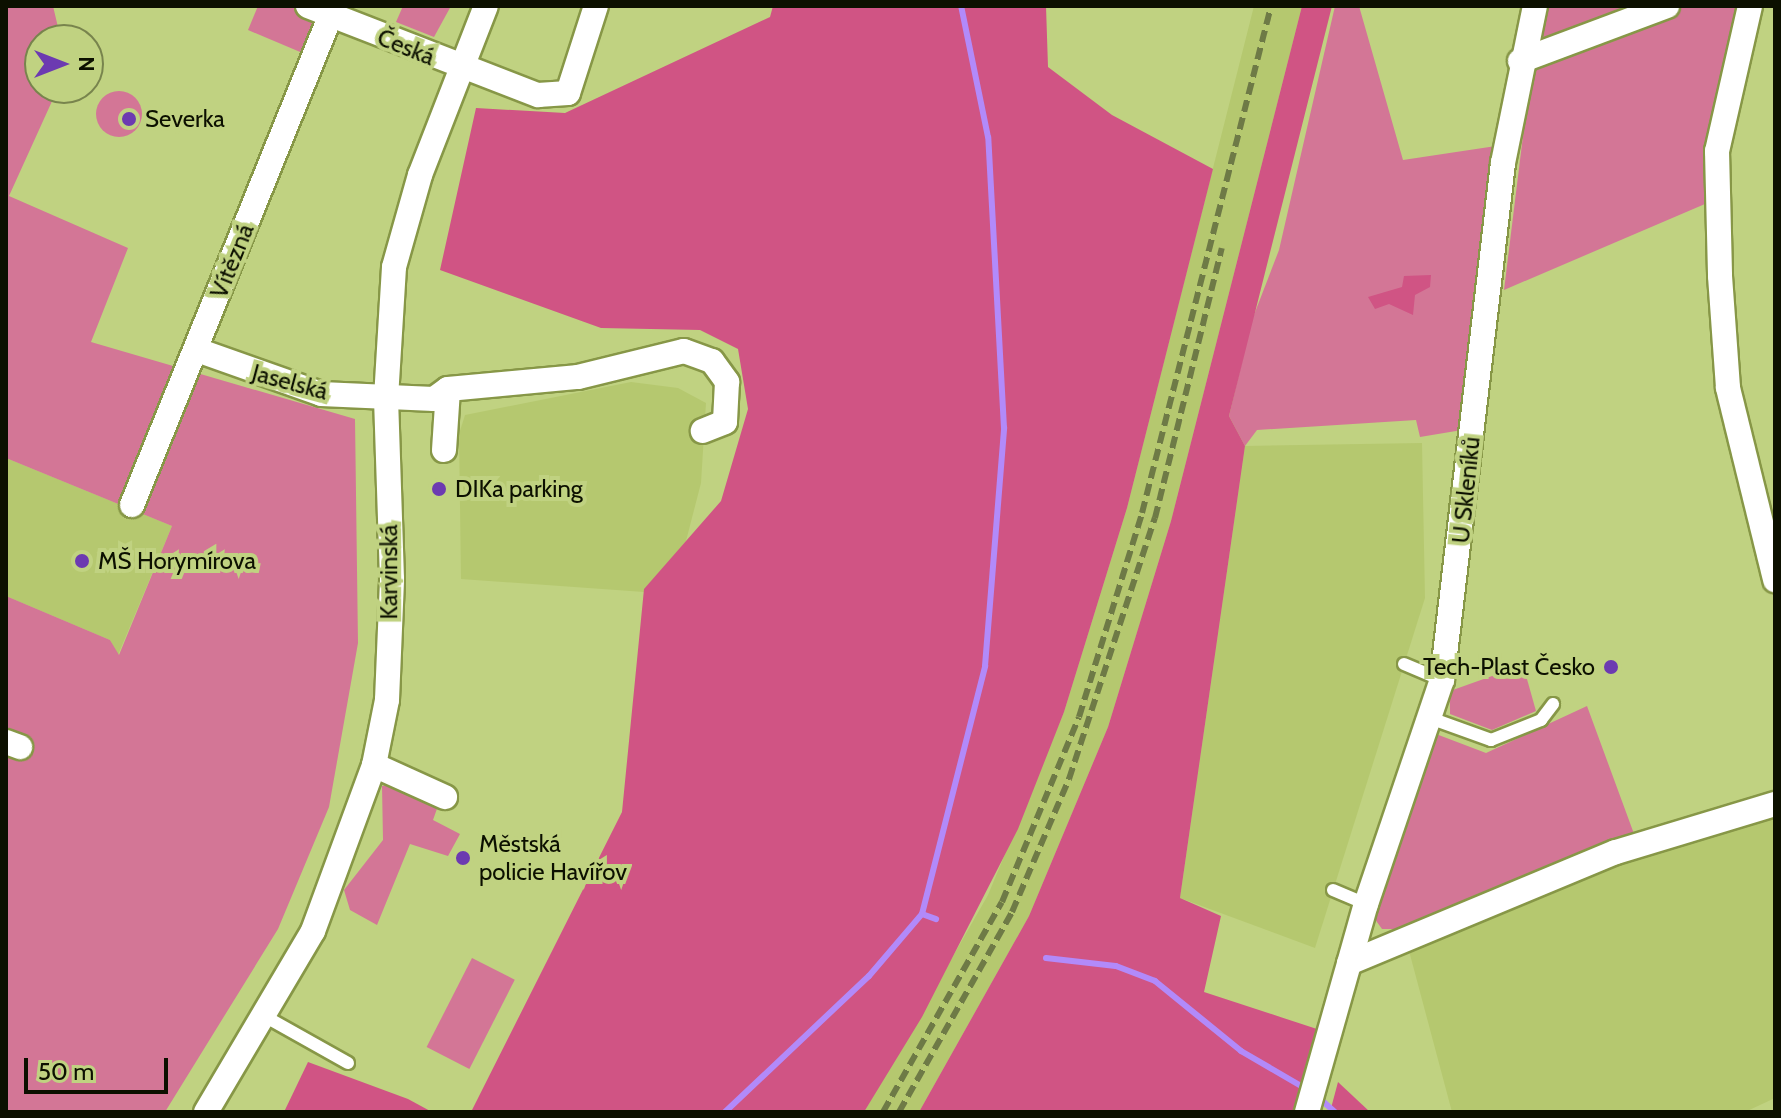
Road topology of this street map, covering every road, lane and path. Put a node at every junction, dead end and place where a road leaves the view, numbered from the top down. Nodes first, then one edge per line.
1 (308, 6) edge
2 (486, 6) edge
3 (596, 6) edge
4 (1535, 6) edge
5 (1667, 6) edge
6 (1750, 6) edge
7 (330, 17) junction
8 (1520, 61) junction
9 (460, 68) junction
10 (197, 350) junction
11 (448, 389) junction
12 (386, 398) junction
13 (703, 431) dead end
14 (444, 450) dead end
15 (132, 505) dead end
16 (1775, 580) edge
17 (1404, 664) dead end
18 (1442, 680) junction
19 (1553, 704) dead end
20 (1430, 718) junction
21 (374, 765) junction
22 (445, 797) dead end
23 (1775, 804) edge
24 (1333, 890) dead end
25 (1366, 904) junction
26 (1349, 963) junction
27 (266, 1017) junction
28 (348, 1063) dead end
29 (1308, 1109) edge
30 (206, 1112) edge

1 - 7 street, Česká
2 - 9 street, Karvinská
3 - 9 street, Česká
4 - 8 street, U Skleníků
5 - 8 street
6 - 16 street
7 - 9 street, Česká
7 - 10 street, Vítězná
8 - 18 street, U Skleníků
9 - 12 street, Karvinská
10 - 12 street, Jaselská
10 - 15 street, Vítězná
11 - 12 street, Jaselská
11 - 13 street, Jaselská
11 - 14 street
12 - 21 street, Karvinská
17 - 18 lane
18 - 20 street, U Skleníků
19 - 20 lane
20 - 25 street, U Skleníků
21 - 22 street
21 - 27 street, Karvinská
23 - 26 street
24 - 25 lane
25 - 26 street, U Skleníků
26 - 29 street, U Skleníků
27 - 28 lane
27 - 30 street, Karvinská

